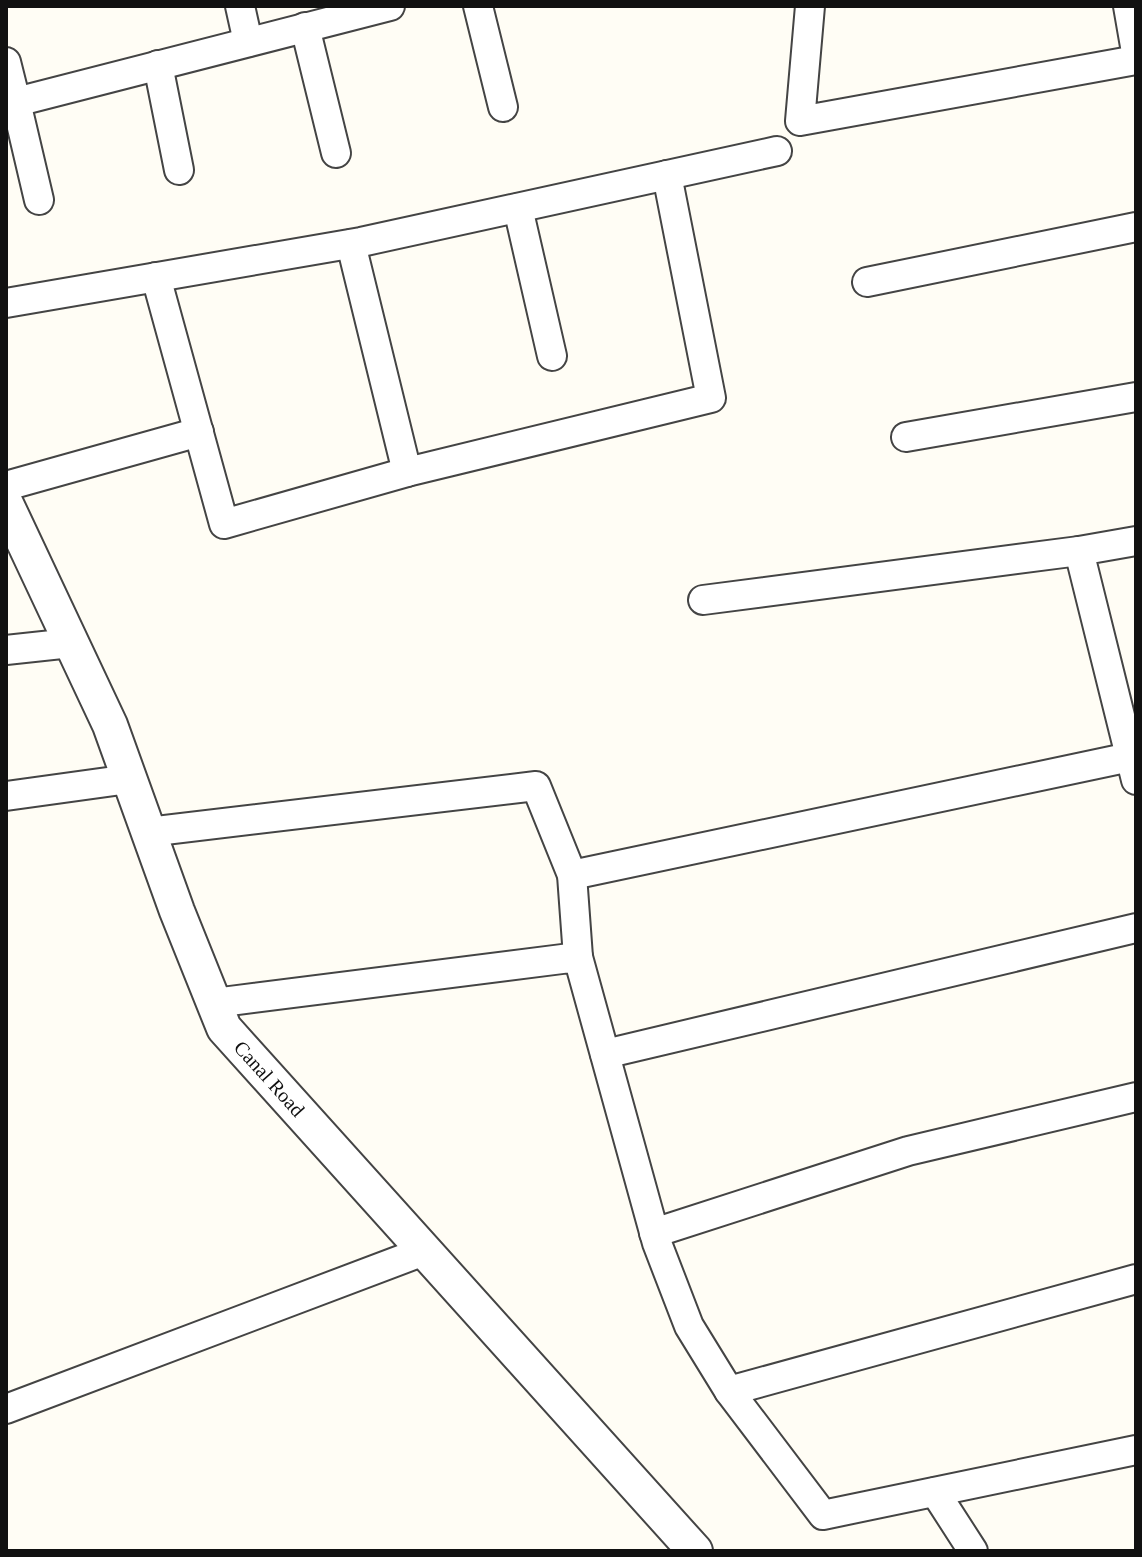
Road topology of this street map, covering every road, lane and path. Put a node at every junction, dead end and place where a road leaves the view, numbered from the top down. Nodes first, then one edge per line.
1 (240, 6) edge
2 (390, 6) edge
3 (478, 6) edge
4 (810, 6) edge
5 (1128, 6) edge
6 (305, 27) junction
7 (248, 42) junction
8 (1136, 52) edge
9 (1136, 60) edge
10 (6, 62) edge
11 (158, 65) junction
12 (16, 102) junction
13 (503, 107) dead end
14 (777, 151) dead end
15 (336, 153) dead end
16 (179, 170) dead end
17 (667, 175) junction
18 (39, 200) dead end
19 (518, 208) junction
20 (1136, 227) edge
21 (351, 244) junction
22 (156, 277) junction
23 (867, 282) dead end
24 (6, 303) edge
25 (552, 356) dead end
26 (1136, 397) edge
27 (199, 432) junction
28 (906, 437) dead end
29 (407, 472) junction
30 (6, 486) edge
31 (6, 504) edge
32 (1136, 541) edge
33 (1079, 551) junction
34 (703, 600) dead end
35 (71, 643) junction
36 (6, 650) edge
37 (1133, 768) edge
38 (129, 779) junction
39 (6, 796) edge
40 (148, 832) junction
41 (572, 875) junction
42 (1136, 928) edge
43 (578, 957) junction
44 (214, 1003) junction
45 (605, 1054) junction
46 (1136, 1097) edge
47 (654, 1233) junction
48 (424, 1251) junction
49 (1136, 1279) edge
50 (729, 1391) junction
51 (6, 1409) edge
52 (1136, 1450) edge
53 (935, 1492) junction
54 (695, 1551) edge
55 (973, 1551) edge

1 - 7 street
2 - 6 street
3 - 13 street
4 - 9 street
5 - 8 street
6 - 7 street
6 - 15 street
7 - 11 street
10 - 12 street
11 - 12 street
11 - 16 street
12 - 18 street
14 - 17 street
17 - 19 street
17 - 29 street
19 - 21 street
19 - 25 street
20 - 23 street
21 - 22 street
21 - 29 street
22 - 24 street
22 - 27 street
26 - 28 street
27 - 29 street
27 - 30 street
31 - 35 street, Canal Road
32 - 33 street
33 - 34 street
33 - 37 street
35 - 36 street
35 - 38 street, Canal Road
37 - 41 street
38 - 39 street
38 - 40 street, Canal Road
40 - 41 street
40 - 44 street, Canal Road
41 - 43 street
42 - 45 street
43 - 44 street
43 - 45 street
44 - 48 street, Canal Road
45 - 47 street
46 - 47 street
47 - 50 street
48 - 51 street
48 - 54 street, Canal Road
49 - 50 street
50 - 53 street
52 - 53 street
53 - 55 street

